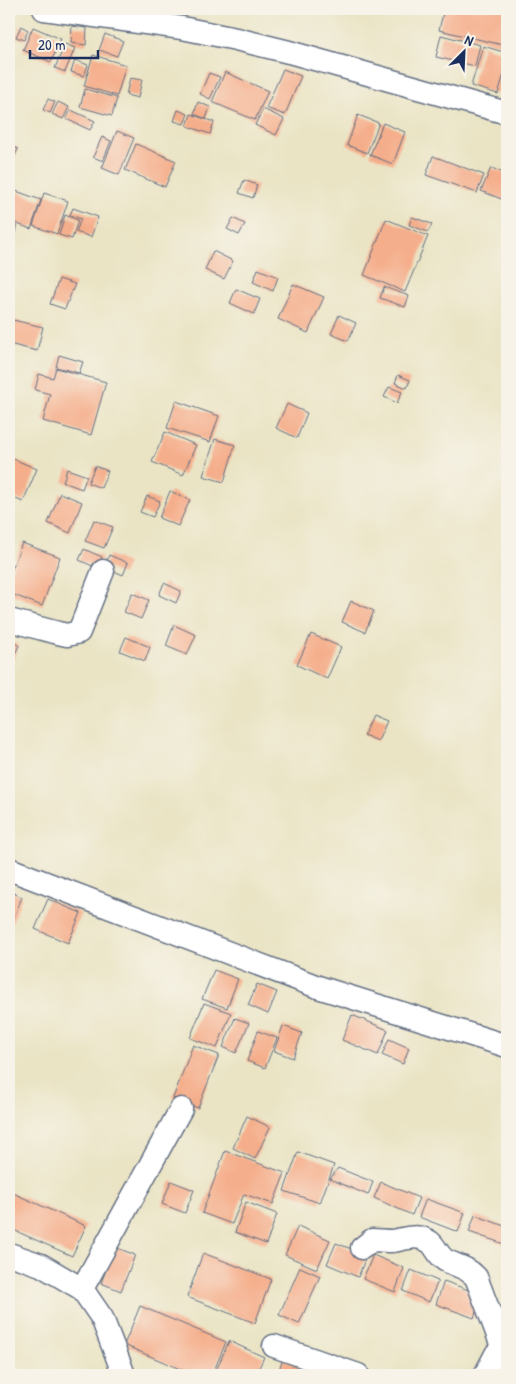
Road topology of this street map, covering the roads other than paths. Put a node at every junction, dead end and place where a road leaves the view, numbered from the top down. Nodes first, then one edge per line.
1 (44, 9) edge
2 (507, 113) edge
3 (103, 571) dead end
4 (9, 620) edge
5 (9, 869) edge
6 (507, 1046) edge
7 (181, 1109) dead end
8 (362, 1248) dead end
9 (9, 1254) edge
10 (82, 1289) junction
11 (505, 1345) edge
12 (274, 1346) dead end
13 (124, 1375) edge
14 (358, 1375) edge
15 (485, 1375) edge

1 - 2 street
3 - 4 street
5 - 6 street
7 - 10 street
8 - 11 street
9 - 10 street
10 - 13 street
11 - 15 street
12 - 14 street

